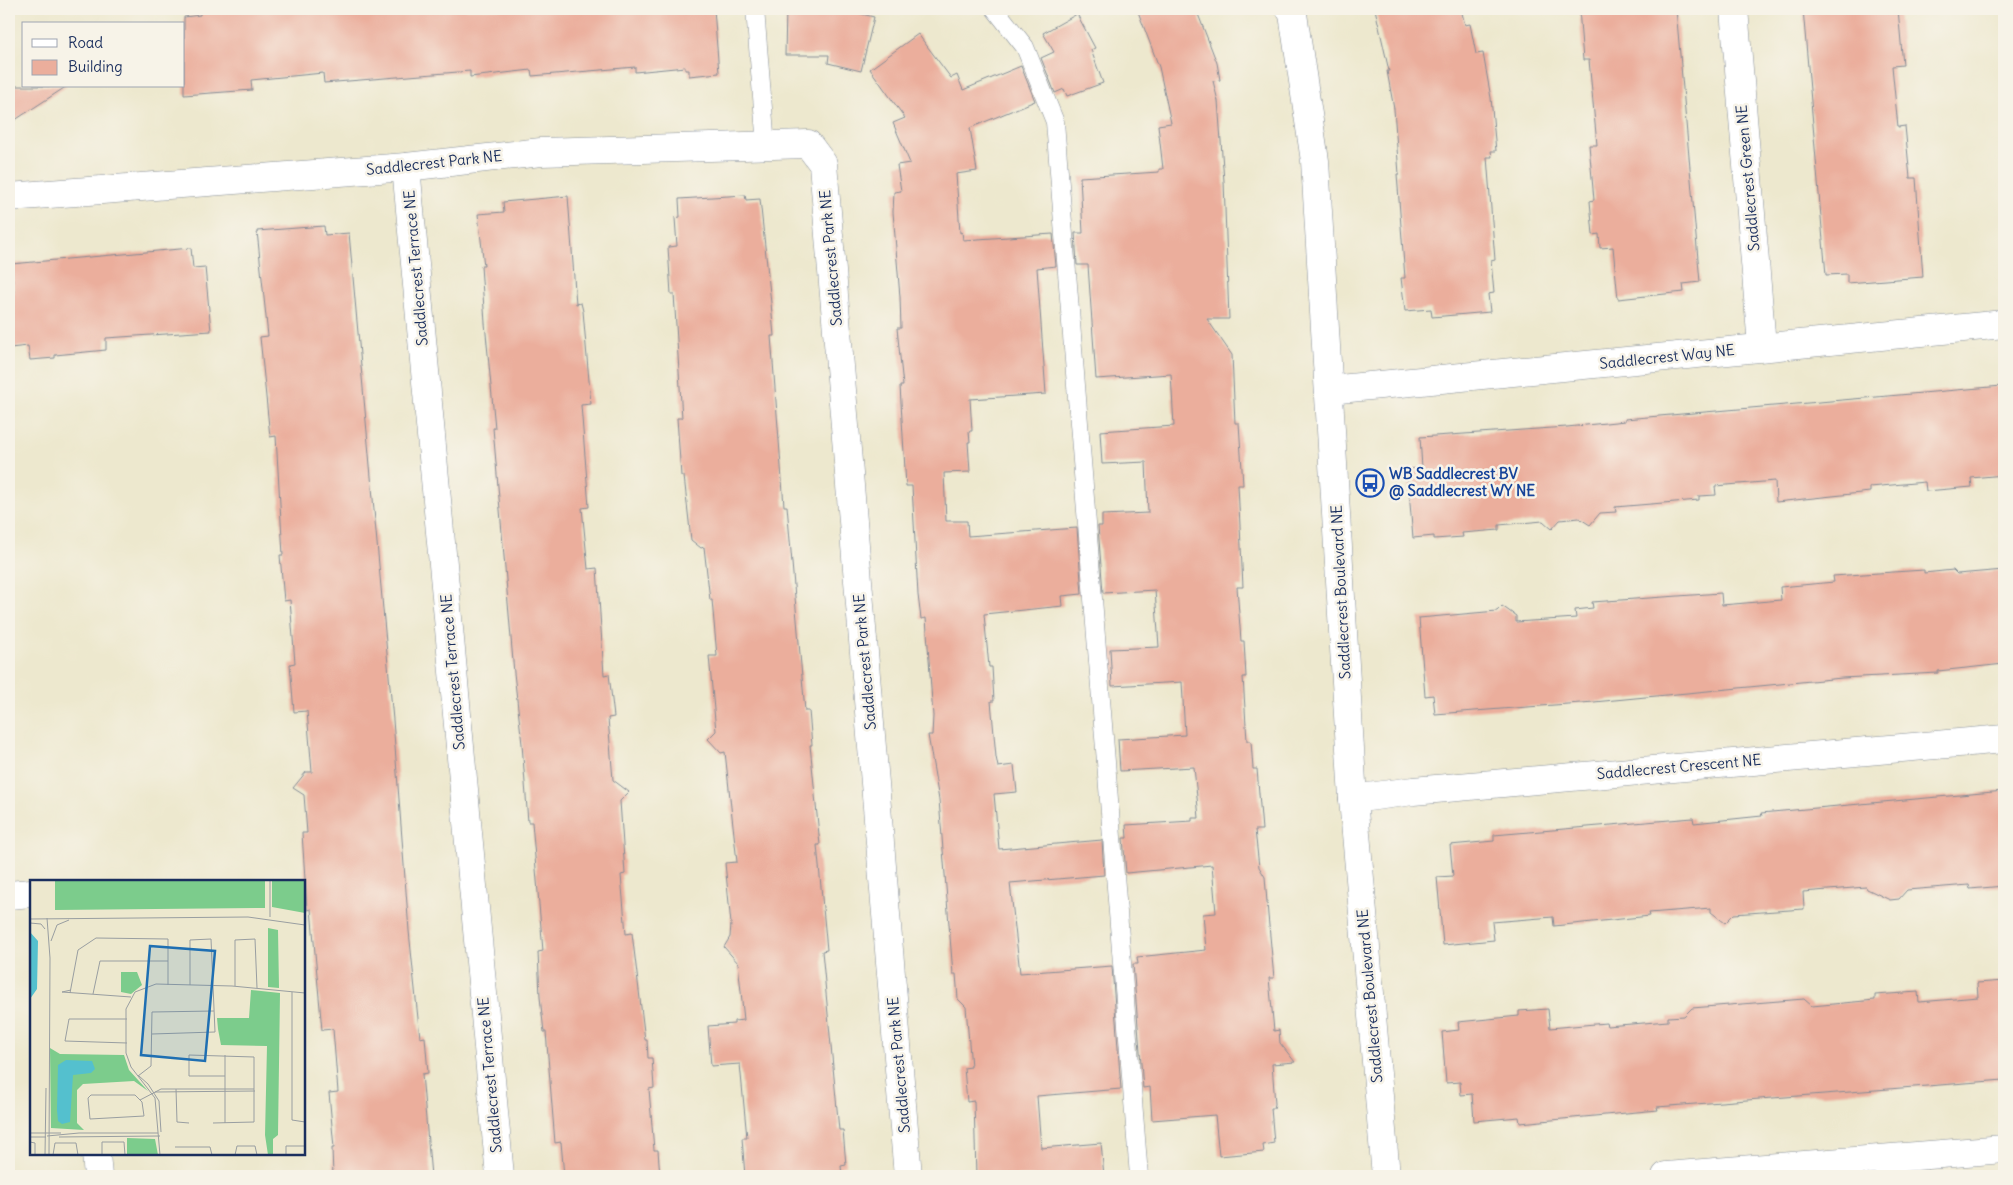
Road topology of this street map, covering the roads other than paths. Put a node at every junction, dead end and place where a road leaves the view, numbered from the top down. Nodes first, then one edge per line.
1 (755, 9) edge
2 (995, 9) edge
3 (1290, 9) edge
4 (1734, 9) edge
5 (766, 146) junction
6 (406, 167) junction
7 (9, 197) edge
8 (2004, 324) edge
9 (1762, 346) junction
10 (1329, 390) junction
11 (2004, 739) edge
12 (1353, 799) junction
13 (30, 893) edge
14 (9, 895) edge
15 (2004, 1149) edge
16 (96, 1155) edge
17 (98, 1176) edge
18 (500, 1176) edge
19 (908, 1176) edge
20 (1139, 1176) edge
21 (1386, 1176) edge
22 (1666, 1176) edge

1 - 5 lane
2 - 20 lane
3 - 10 street, Saddlecrest Boulevard NE
4 - 9 street, Saddlecrest Green NE
5 - 6 street, Saddlecrest Park NE
5 - 19 street, Saddlecrest Park NE
6 - 7 street, Saddlecrest Park NE
6 - 18 street, Saddlecrest Terrace NE
8 - 9 street, Saddlecrest Way NE
9 - 10 street, Saddlecrest Way NE
10 - 12 street, Saddlecrest Boulevard NE
11 - 12 street, Saddlecrest Crescent NE
12 - 21 street, Saddlecrest Boulevard NE
13 - 14 street
15 - 22 street
16 - 17 street

